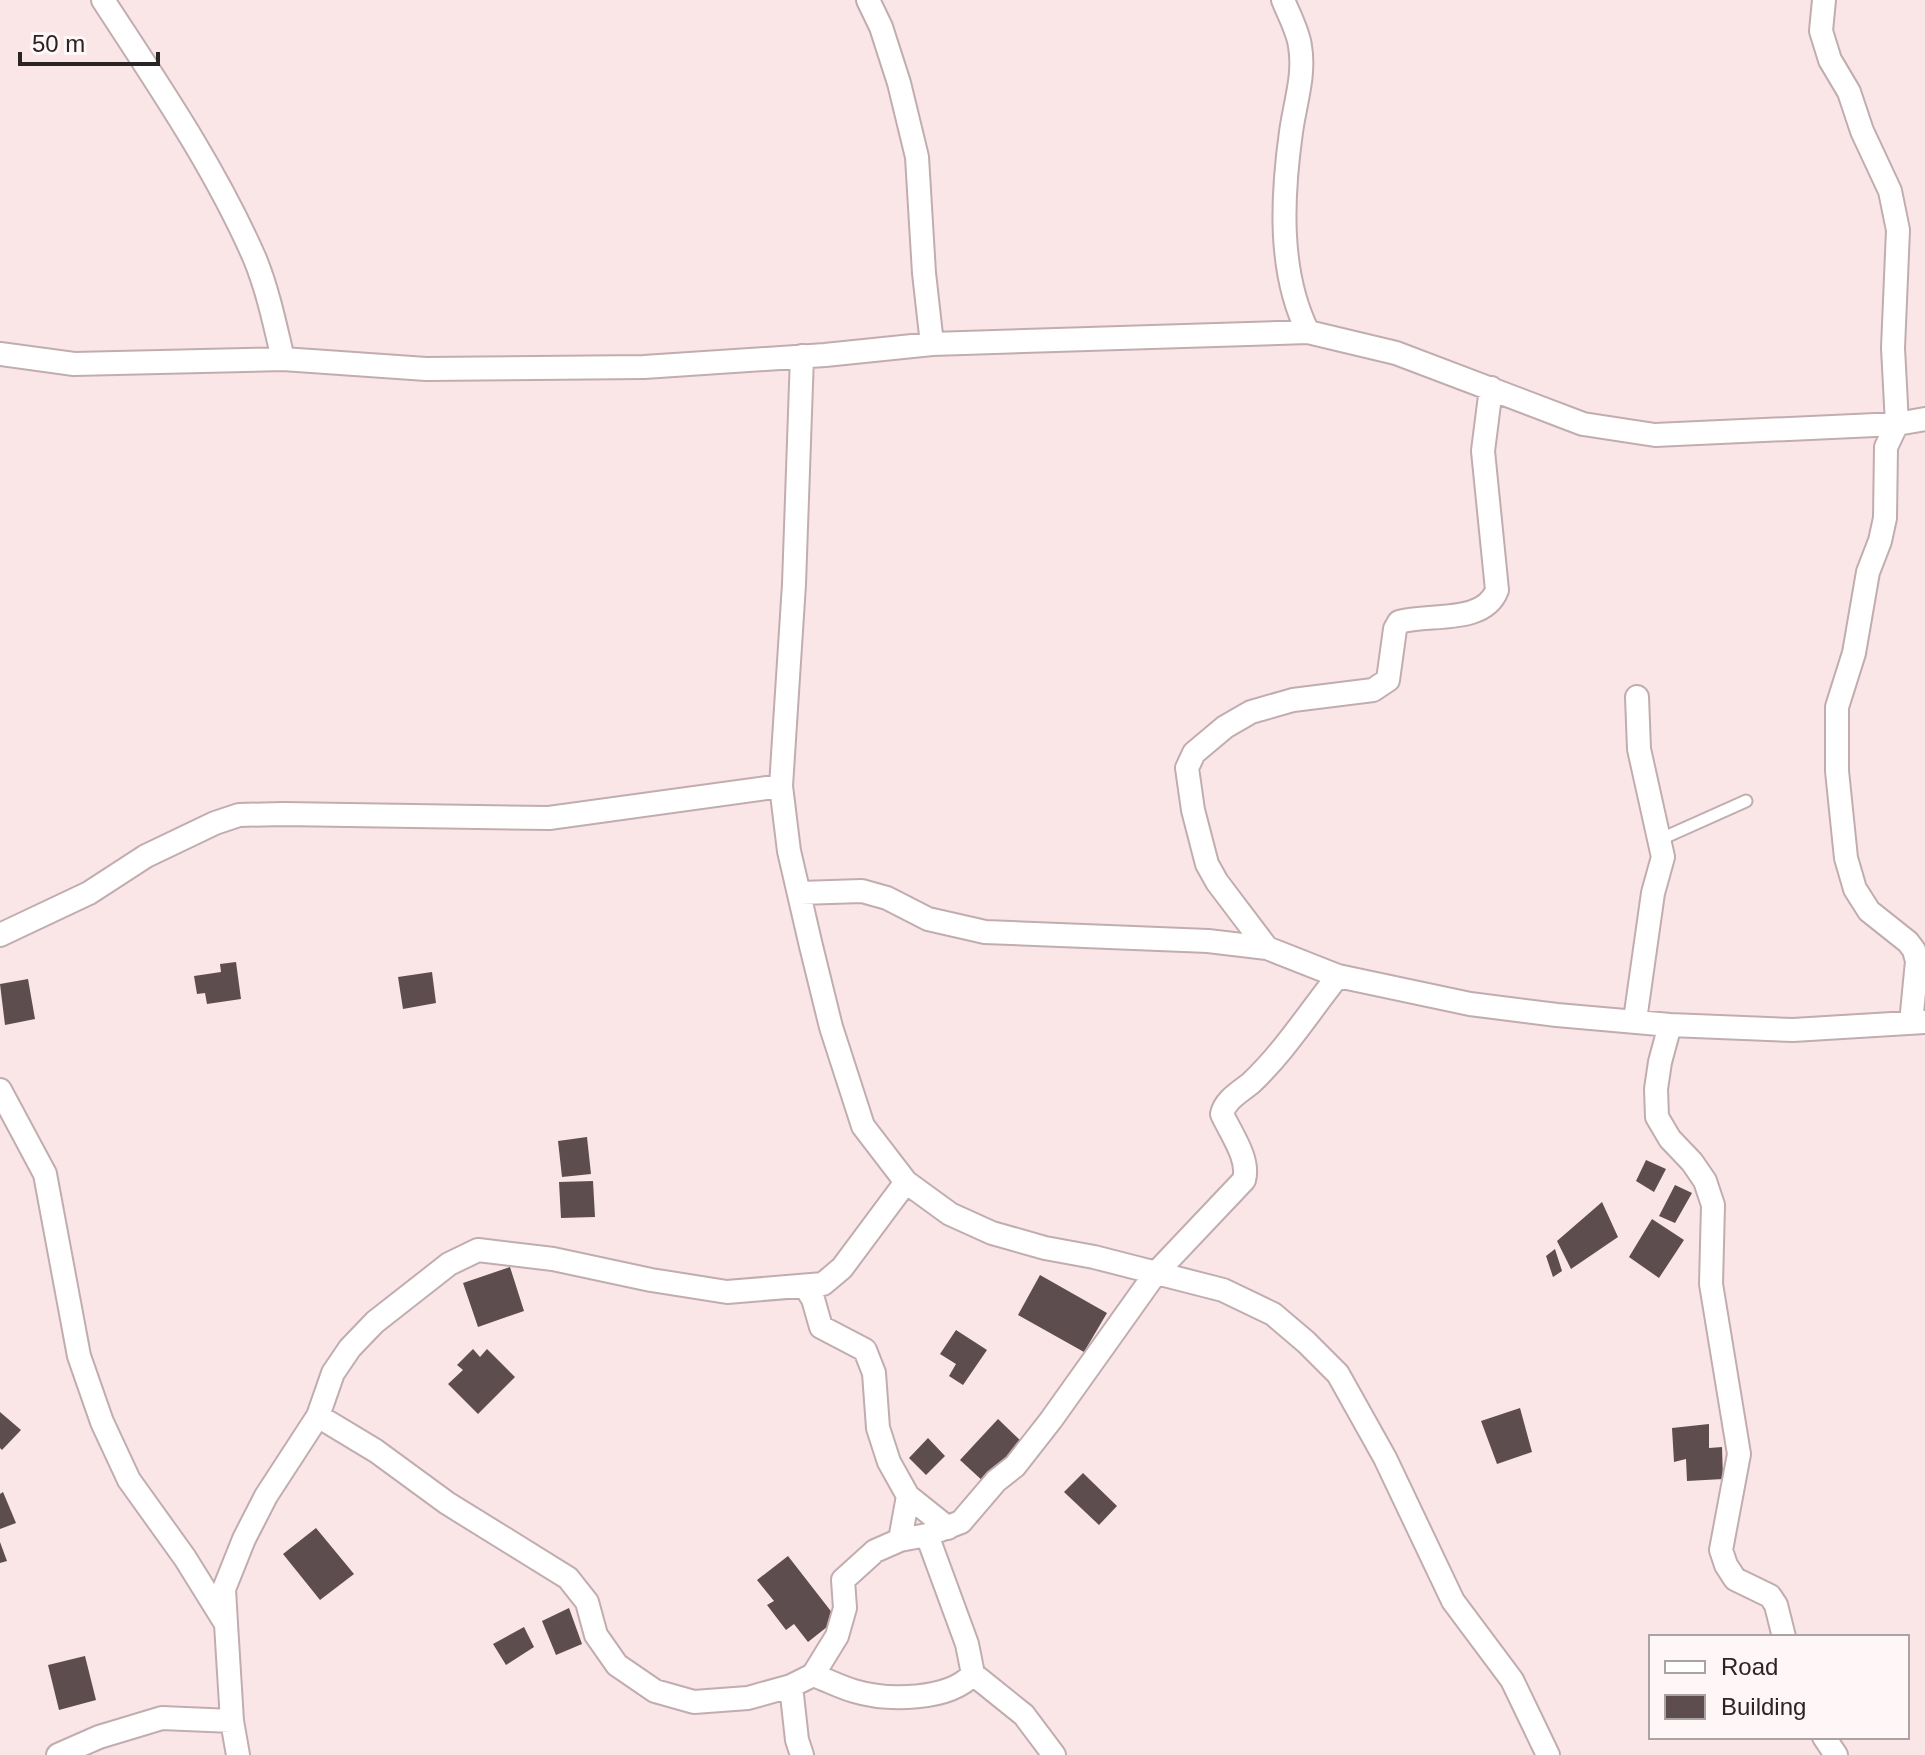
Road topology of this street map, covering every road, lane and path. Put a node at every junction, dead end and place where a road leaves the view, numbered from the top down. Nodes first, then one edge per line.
1 (103, 0) edge
2 (868, 0) edge
3 (1283, 0) edge
4 (1824, 0) edge
5 (1308, 332) junction
6 (932, 344) junction
7 (0, 354) edge
8 (802, 356) junction
9 (283, 359) junction
10 (1491, 388) junction
11 (1925, 419) edge
12 (1897, 424) junction
13 (1637, 697) dead end
14 (781, 786) junction
15 (1746, 801) dead end
16 (1661, 839) junction
17 (800, 893) junction
18 (0, 935) edge
19 (1267, 948) junction
20 (1338, 976) junction
21 (1635, 1020) junction
22 (1918, 1023) edge
23 (1670, 1025) junction
24 (0, 1090) edge
25 (906, 1182) junction
26 (1155, 1274) junction
27 (806, 1288) junction
28 (318, 1416) junction
29 (908, 1496) junction
30 (937, 1531) junction
31 (900, 1540) junction
32 (226, 1624) junction
33 (1784, 1635) edge
34 (973, 1674) junction
35 (813, 1675) junction
36 (791, 1686) junction
37 (232, 1721) junction
38 (58, 1755) edge
39 (238, 1755) edge
40 (802, 1755) edge
41 (1054, 1755) edge
42 (1548, 1755) edge

1 - 9 street
2 - 6 street
3 - 5 street
4 - 12 street
5 - 6 street
5 - 10 street
6 - 8 street
7 - 9 street
8 - 9 street
8 - 14 street
10 - 12 street
10 - 19 street
11 - 12 street
12 - 22 street
13 - 16 street
14 - 17 street
14 - 18 street
15 - 16 lane
16 - 21 street
17 - 19 street
17 - 25 street
19 - 20 street
20 - 21 street
20 - 26 street
21 - 23 street
22 - 23 street
23 - 33 street
24 - 32 street
25 - 26 street
25 - 27 street
26 - 30 street
26 - 42 street
27 - 28 street
27 - 29 street
28 - 32 street
28 - 36 street
29 - 30 street
29 - 31 street
30 - 31 street
30 - 34 street
31 - 35 street
32 - 37 street
34 - 35 street
34 - 41 street
35 - 36 street
36 - 40 street
37 - 38 street
37 - 39 street

